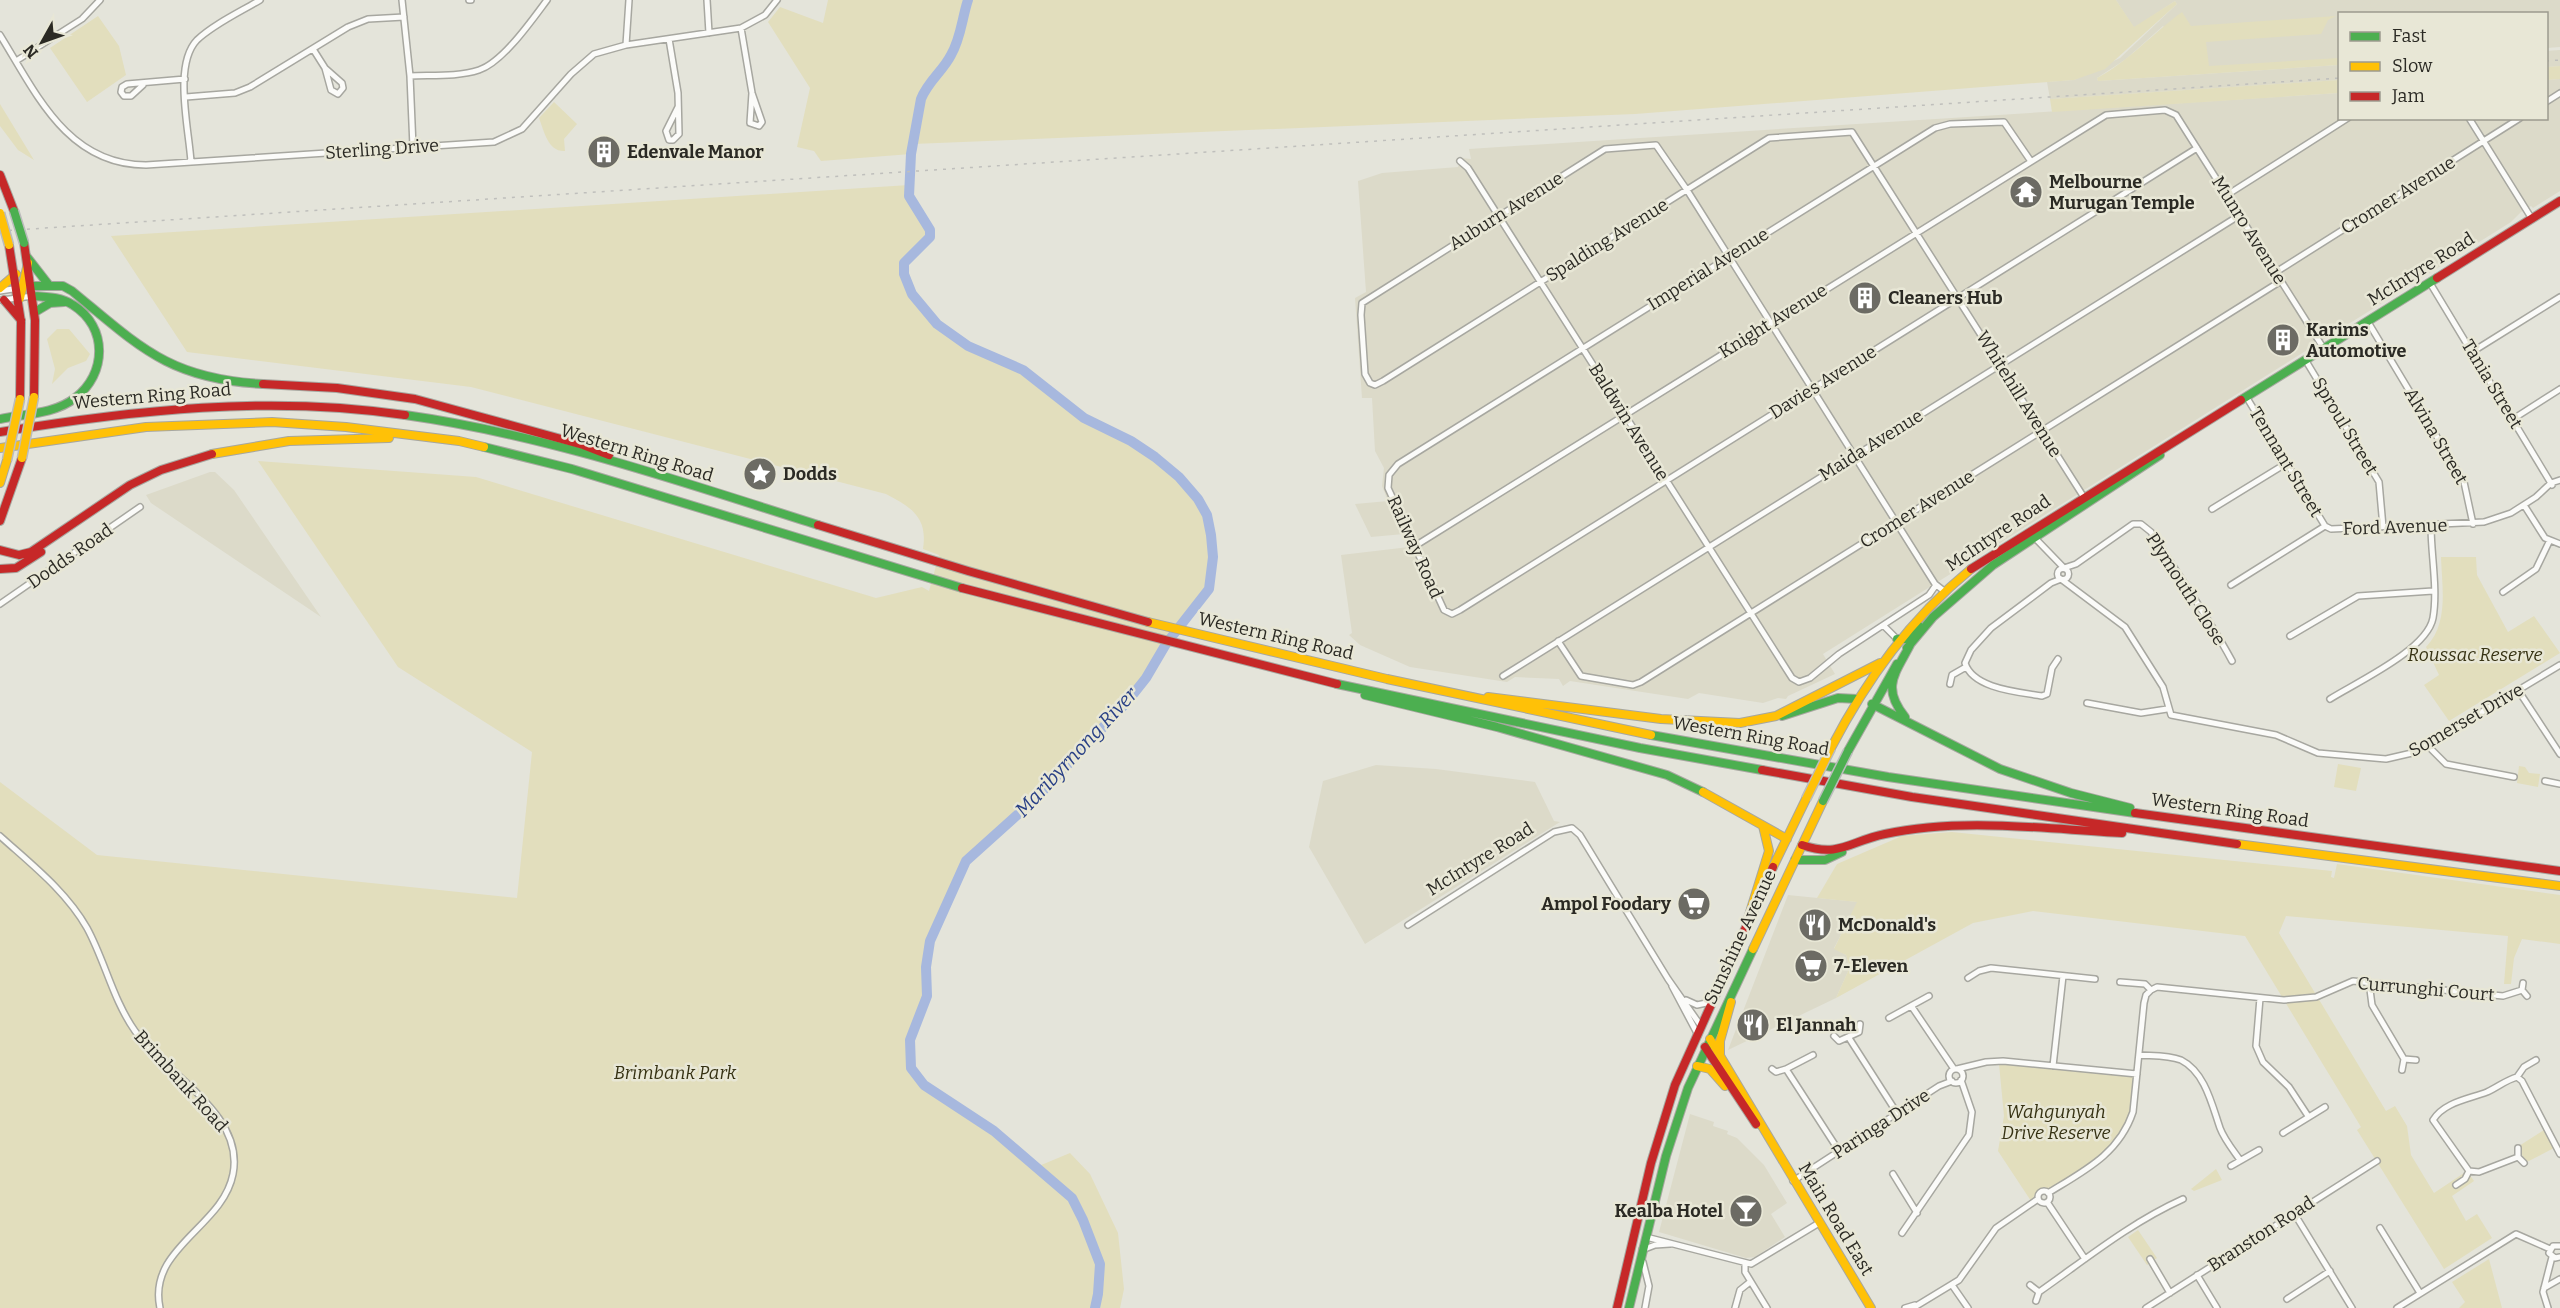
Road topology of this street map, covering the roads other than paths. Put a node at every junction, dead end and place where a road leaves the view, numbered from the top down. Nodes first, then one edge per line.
1 (100, 0) edge
2 (260, 0) edge
3 (402, 0) edge
4 (547, 0) edge
5 (629, 0) edge
6 (707, 0) edge
7 (777, 0) edge
8 (404, 17) junction
9 (741, 28) junction
10 (709, 33) junction
11 (0, 35) edge
12 (669, 39) junction
13 (626, 45) junction
14 (313, 49) junction
15 (16, 61) junction
16 (325, 68) junction
17 (410, 76) junction
18 (184, 79) junction
19 (143, 85) dead end
20 (752, 93) junction
21 (186, 97) junction
22 (678, 107) junction
23 (2172, 112) joint
24 (2345, 120) edge
25 (2470, 120) edge
26 (2517, 120) edge
27 (1854, 133) joint
28 (2483, 142) junction
29 (413, 147) junction
30 (2197, 148) junction
31 (1460, 160) dead end
32 (2030, 160) junction
33 (190, 162) junction
34 (1875, 165) junction
35 (0, 175) edge
36 (1688, 190) junction
37 (2227, 195) junction
38 (2560, 201) edge
39 (0, 213) edge
40 (1499, 215) junction
41 (2240, 215) junction
42 (2532, 219) junction
43 (1917, 232) junction
44 (1729, 256) junction
45 (27, 260) junction
46 (2276, 272) junction
47 (16, 274) junction
48 (2282, 281) junction
49 (1540, 282) junction
50 (2430, 283) junction
51 (48, 284) junction
52 (25, 287) junction
53 (0, 289) edge
54 (33, 296) junction
55 (2560, 297) edge
56 (20, 298) junction
57 (1959, 298) junction
58 (2, 300) edge
59 (72, 303) junction
60 (35, 312) junction
61 (21, 321) junction
62 (1771, 322) junction
63 (2368, 322) junction
64 (1582, 348) junction
65 (2324, 349) junction
66 (2472, 352) junction
67 (2306, 361) junction
68 (2000, 365) junction
69 (1372, 384) joint
70 (1812, 389) junction
71 (2560, 389) edge
72 (2247, 398) junction
73 (1624, 414) junction
74 (0, 419) edge
75 (2513, 419) junction
76 (2042, 431) junction
77 (0, 432) edge
78 (430, 438) junction
79 (0, 448) edge
80 (1854, 455) junction
81 (2287, 463) junction
82 (641, 469) junction
83 (1388, 478) joint
84 (1666, 481) junction
85 (2560, 482) edge
86 (0, 483) edge
87 (2552, 485) junction
88 (2086, 500) junction
89 (2524, 505) junction
90 (140, 507) dead end
91 (2212, 509) dead end
92 (89, 512) junction
93 (0, 522) edge
94 (1896, 522) junction
95 (2473, 524) junction
96 (2325, 526) junction
97 (2431, 526) junction
98 (2383, 527) junction
99 (2032, 534) junction
100 (2549, 542) junction
101 (2560, 544) edge
102 (1414, 546) junction
103 (1708, 547) junction
104 (0, 550) edge
105 (2047, 554) junction
106 (2076, 564) junction
107 (2064, 568) junction
108 (0, 569) edge
109 (2057, 573) junction
110 (2068, 574) junction
111 (2061, 579) junction
112 (2051, 583) junction
113 (2231, 585) dead end
114 (1940, 588) junction
115 (2433, 591) junction
116 (2503, 592) dead end
117 (2080, 593) junction
118 (1951, 600) junction
119 (0, 604) edge
120 (1942, 609) junction
121 (1448, 614) joint
122 (1750, 614) junction
123 (1884, 626) junction
124 (2290, 636) dead end
125 (1897, 639) junction
126 (1558, 641) junction
127 (1910, 645) junction
128 (2058, 659) dead end
129 (2232, 661) dead end
130 (1880, 663) junction
131 (2560, 665) edge
132 (1966, 667) junction
133 (1503, 676) dead end
134 (1799, 681) joint
135 (1950, 684) dead end
136 (2518, 690) junction
137 (1458, 694) junction
138 (1857, 699) junction
139 (2330, 699) dead end
140 (1872, 704) junction
141 (2087, 704) dead end
142 (2167, 709) junction
143 (1468, 716) junction
144 (1776, 717) junction
145 (1907, 719) junction
146 (2427, 745) junction
147 (2560, 754) edge
148 (2514, 777) dead end
149 (2545, 781) dead end
150 (2560, 784) edge
151 (2217, 825) junction
152 (1763, 826) junction
153 (1572, 828) joint
154 (1882, 834) junction
155 (0, 836) edge
156 (2187, 837) junction
157 (1787, 839) junction
158 (1802, 845) junction
159 (1795, 860) junction
160 (2560, 871) edge
161 (2560, 886) edge
162 (1748, 922) junction
163 (1408, 925) dead end
164 (2063, 976) junction
165 (1968, 978) dead end
166 (1668, 979) junction
167 (2095, 979) dead end
168 (2120, 982) dead end
169 (2369, 982) junction
170 (2151, 990) junction
171 (1733, 992) junction
172 (1929, 996) dead end
173 (2527, 996) dead end
174 (2260, 998) junction
175 (1685, 999) junction
176 (1712, 1002) junction
177 (1912, 1007) junction
178 (1889, 1018) dead end
179 (1860, 1024) dead end
180 (1701, 1026) junction
181 (1698, 1035) junction
182 (1834, 1036) dead end
183 (1849, 1038) junction
184 (1708, 1043) junction
185 (1720, 1054) junction
186 (1813, 1055) dead end
187 (2139, 1055) junction
188 (2404, 1059) junction
189 (2416, 1060) dead end
190 (2535, 1060) dead end
191 (1697, 1066) junction
192 (2053, 1066) junction
193 (1772, 1069) dead end
194 (1786, 1069) junction
195 (2402, 1070) dead end
196 (2137, 1074) junction
197 (1955, 1076) junction
198 (2517, 1077) junction
199 (2325, 1107) dead end
200 (1746, 1110) junction
201 (1897, 1113) junction
202 (2308, 1116) junction
203 (2283, 1132) dead end
204 (2560, 1134) edge
205 (2552, 1138) junction
206 (1772, 1147) junction
207 (2518, 1148) dead end
208 (2259, 1149) dead end
209 (1839, 1151) junction
210 (2560, 1154) edge
211 (2518, 1157) junction
212 (2240, 1160) junction
213 (2377, 1161) dead end
214 (2524, 1163) dead end
215 (2231, 1166) dead end
216 (2469, 1171) junction
217 (1893, 1174) dead end
218 (1793, 1181) junction
219 (2456, 1185) dead end
220 (2048, 1193) junction
221 (2038, 1199) junction
222 (2183, 1199) dead end
223 (2047, 1202) junction
224 (2294, 1213) junction
225 (1917, 1214) junction
226 (1819, 1223) junction
227 (1649, 1224) junction
228 (2380, 1228) dead end
229 (1902, 1233) dead end
230 (1646, 1237) junction
231 (1660, 1240) junction
232 (1675, 1244) junction
233 (2559, 1244) edge
234 (2550, 1249) junction
235 (1642, 1252) junction
236 (2552, 1257) junction
237 (2560, 1257) edge
238 (2150, 1259) dead end
239 (2085, 1260) junction
240 (1745, 1264) junction
241 (2330, 1271) junction
242 (2197, 1275) junction
243 (2560, 1279) edge
244 (1750, 1282) junction
245 (1953, 1285) junction
246 (2030, 1285) dead end
247 (2544, 1288) junction
248 (1621, 1290) junction
249 (2039, 1292) junction
250 (2170, 1293) junction
251 (2420, 1293) junction
252 (2287, 1299) dead end
253 (2036, 1301) dead end
254 (1919, 1304) junction
255 (160, 1308) edge
256 (1617, 1308) edge
257 (1629, 1308) edge
258 (1645, 1308) edge
259 (1735, 1308) edge
260 (1767, 1308) edge
261 (1871, 1308) edge
262 (1905, 1308) edge
263 (1913, 1308) edge
264 (1968, 1308) edge
265 (2146, 1308) edge
266 (2217, 1308) edge
267 (2352, 1308) edge
268 (2397, 1308) edge
269 (2548, 1308) edge

1 - 15 street
2 - 18 street
3 - 8 street
4 - 17 street
5 - 13 street
6 - 10 street
7 - 9 street, Sterling Drive
8 - 14 street
8 - 17 street
9 - 10 street, Sterling Drive
9 - 20 street
10 - 12 street, Sterling Drive
11 - 15 street, Sterling Drive
12 - 13 street, Sterling Drive
12 - 22 street
13 - 29 street, Sterling Drive
14 - 16 street
14 - 21 street
15 - 33 street, Sterling Drive
16 - 16 street
17 - 29 street
18 - 19 street
18 - 21 street
20 - 20 street
21 - 33 street
22 - 22 street
23 - 30 street, Munro Avenue
23 - 32 street, Knight Avenue
24 - 37 street
25 - 28 street
26 - 28 street, Cromer Avenue
27 - 34 street, Whitehill Avenue
27 - 36 street, Spalding Avenue
28 - 42 street
28 - 46 street, Cromer Avenue
29 - 33 street, Sterling Drive
30 - 37 street, Munro Avenue
30 - 57 street, Davies Avenue
31 - 40 street, Baldwin Avenue
32 - 34 street, Imperial Avenue
32 - 43 street, Knight Avenue
34 - 43 street, Whitehill Avenue
34 - 44 street, Imperial Avenue
35 - 45 main road, bridge
36 - 40 street, Auburn Avenue
36 - 44 street
36 - 49 street, Spalding Avenue
37 - 41 street, Munro Avenue
38 - 42 main road, McIntyre Road
39 - 47 main road, bridge
40 - 49 street, Baldwin Avenue
40 - 69 street, Auburn Avenue
41 - 46 street, Munro Avenue
41 - 68 street, Maida Avenue
42 - 50 main road, McIntyre Road
43 - 57 street, Whitehill Avenue
43 - 62 street, Knight Avenue
44 - 62 street
44 - 64 street, Imperial Avenue
45 - 51 main road
45 - 52 main road
46 - 48 street, Munro Avenue
47 - 52 main road
47 - 53 main road
48 - 65 street, Munro Avenue
48 - 76 street, Cromer Avenue
49 - 64 street, Baldwin Avenue
49 - 69 street, Spalding Avenue
50 - 63 main road, McIntyre Road
50 - 66 street, Tania Street
51 - 52 main road
51 - 82 main road
52 - 53 street
52 - 54 main road
52 - 56 main road
54 - 56 street
54 - 59 main road
54 - 60 main road
55 - 66 street
56 - 58 street
56 - 61 main road
57 - 68 street, Whitehill Avenue
57 - 70 street, Davies Avenue
58 - 61 main road
59 - 60 main road
59 - 74 main road
60 - 93 main road, bridge
61 - 86 main road, bridge
62 - 70 street
62 - 73 street, Knight Avenue
63 - 65 main road, McIntyre Road
63 - 95 street, Alvina Street
64 - 73 street, Baldwin Avenue
64 - 83 street, Imperial Avenue
65 - 67 main road, McIntyre Road
66 - 75 street, Tania Street
67 - 72 main road, McIntyre Road
67 - 98 street, Sproul Street
68 - 76 street, Whitehill Avenue
68 - 80 street, Maida Avenue
70 - 80 street
70 - 84 street, Davies Avenue
71 - 75 street
72 - 81 street, Tennant Street
72 - 88 main road, McIntyre Road
73 - 84 street, Baldwin Avenue
73 - 102 street, Knight Avenue
75 - 87 street, Tania Street
76 - 88 street, Whitehill Avenue
76 - 94 street, Cromer Avenue
77 - 82 main road, Western Ring Road
78 - 79 main road, Western Ring Road
78 - 92 main road
78 - 143 main road, Western Ring Road
80 - 94 street
80 - 103 street, Maida Avenue
81 - 91 street
81 - 96 street, Tennant Street
82 - 137 main road, Western Ring Road
83 - 102 street, Railway Road
84 - 103 street, Baldwin Avenue
84 - 121 street, Davies Avenue
85 - 87 street, Ford Avenue
87 - 89 street, Ford Avenue
88 - 99 main road, McIntyre Road
89 - 95 street, Ford Avenue
89 - 100 street
90 - 119 street, Dodds Road
92 - 104 main road
92 - 108 main road
94 - 114 street
94 - 122 street, Cromer Avenue
95 - 97 street, Ford Avenue
96 - 98 street, Ford Avenue
96 - 113 street, Ford Avenue
97 - 98 street, Ford Avenue
97 - 115 street
99 - 105 street
99 - 114 main road, McIntyre Road
99 - 118 main road, McIntyre Road
100 - 101 street
100 - 116 street
102 - 121 street, Railway Road
103 - 122 street, Baldwin Avenue
103 - 126 street, Maida Avenue
105 - 107 street
105 - 109 street
106 - 107 street, Plymouth Close
106 - 110 street, Plymouth Close
106 - 129 street, Plymouth Close
107 - 109 street, Plymouth Close
107 - 110 street
109 - 111 street
109 - 112 street
110 - 111 street
110 - 117 street
111 - 112 street
111 - 117 street
112 - 132 street
114 - 118 main road
114 - 123 street, McIntyre Road
114 - 125 main road, McIntyre Road
115 - 124 street
115 - 139 street
117 - 142 street
118 - 120 main road, McIntyre Road
120 - 125 main road
120 - 127 main road, Sunshine Avenue
122 - 126 street, Cromer Avenue
122 - 134 street, Baldwin Avenue
123 - 125 street
123 - 134 street, McIntyre Road
125 - 130 main road, Sunshine Avenue
126 - 133 street, Maida Avenue
127 - 140 main road, Sunshine Avenue
127 - 145 main road
128 - 132 street
130 - 138 main road, Sunshine Avenue
130 - 144 main road
131 - 136 street, Somerset Drive
132 - 135 street
136 - 146 street, Somerset Drive
136 - 147 street
137 - 144 main road
137 - 151 main road, Western Ring Road
138 - 140 main road
138 - 144 main road
138 - 157 main road, Sunshine Avenue, bridge
140 - 145 main road
140 - 158 main road, Sunshine Avenue, bridge
141 - 142 street
142 - 146 street, Somerset Drive
143 - 152 main road
143 - 156 main road, Western Ring Road
145 - 151 main road
146 - 148 street
149 - 150 street
151 - 160 main road, Western Ring Road
152 - 157 main road
152 - 162 main road
153 - 163 street, McIntyre Road
153 - 166 street, Main Road East
154 - 156 main road
154 - 158 main road
154 - 159 main road
155 - 255 street, Brimbank Road
156 - 161 main road, Western Ring Road
157 - 158 main road
157 - 162 main road, Sunshine Avenue
158 - 159 main road, Sunshine Avenue
159 - 171 main road, Sunshine Avenue
162 - 176 main road, Sunshine Avenue
164 - 165 street
164 - 167 street
164 - 192 street
166 - 175 street, Main Road East
166 - 181 street, Main Road East
168 - 170 street, Currunghi Court
169 - 173 street, Currunghi Court
169 - 174 street, Currunghi Court
169 - 188 street
170 - 174 street, Currunghi Court
170 - 187 street
171 - 184 main road, Sunshine Avenue
171 - 185 main road
172 - 177 street
174 - 202 street
175 - 176 street
175 - 180 street, Main Road East
176 - 180 main road, Sunshine Avenue
177 - 178 street
177 - 197 street
179 - 183 street
180 - 181 main road, Sunshine Avenue
180 - 184 main road, Main Road East
181 - 184 main road, Main Road East
181 - 248 main road, Sunshine Avenue
182 - 183 street
183 - 201 street
184 - 185 main road, Main Road East
184 - 191 main road, Sunshine Avenue
184 - 200 main road, Main Road East
185 - 206 main road, Main Road East
186 - 194 street
187 - 196 street
187 - 212 street
188 - 189 street
188 - 195 street
190 - 198 street
191 - 200 main road
191 - 227 main road, Sunshine Avenue
192 - 196 street, Paringa Drive
192 - 197 street, Paringa Drive
193 - 194 street
194 - 209 street
196 - 220 street
197 - 201 street, Paringa Drive
197 - 225 street
198 - 205 street
198 - 216 street
199 - 202 street
200 - 206 main road, Main Road East
201 - 209 street, Paringa Drive
202 - 203 street
204 - 205 street
205 - 210 street
206 - 218 main road, Main Road East
207 - 211 street
208 - 212 street
209 - 218 street, Paringa Drive
211 - 214 street
211 - 216 street
212 - 215 street
213 - 224 street, Branston Road
216 - 219 street
217 - 225 street
218 - 226 main road, Main Road East
220 - 221 street
220 - 223 street
221 - 223 street
221 - 245 street
222 - 239 street
223 - 239 street
224 - 241 street
224 - 242 street, Branston Road
225 - 229 street
226 - 240 street
226 - 261 main road, Main Road East
227 - 230 main road, Sunshine Avenue
227 - 231 street
228 - 251 street
230 - 231 street
230 - 235 main road, Sunshine Avenue
230 - 248 main road
231 - 232 street
232 - 235 street
232 - 240 street
233 - 234 street
234 - 236 street
234 - 251 street
235 - 257 main road, Sunshine Avenue
235 - 258 street
236 - 237 street
236 - 247 street
238 - 250 street
239 - 249 street
240 - 244 street
241 - 252 street
241 - 267 street
242 - 250 street, Branston Road
242 - 266 street
243 - 247 street
244 - 259 street
244 - 260 street
245 - 254 street
245 - 264 street
246 - 249 street
247 - 269 street
248 - 256 main road, Sunshine Avenue
249 - 253 street
250 - 265 street, Branston Road
251 - 268 street
254 - 262 street
254 - 263 street

